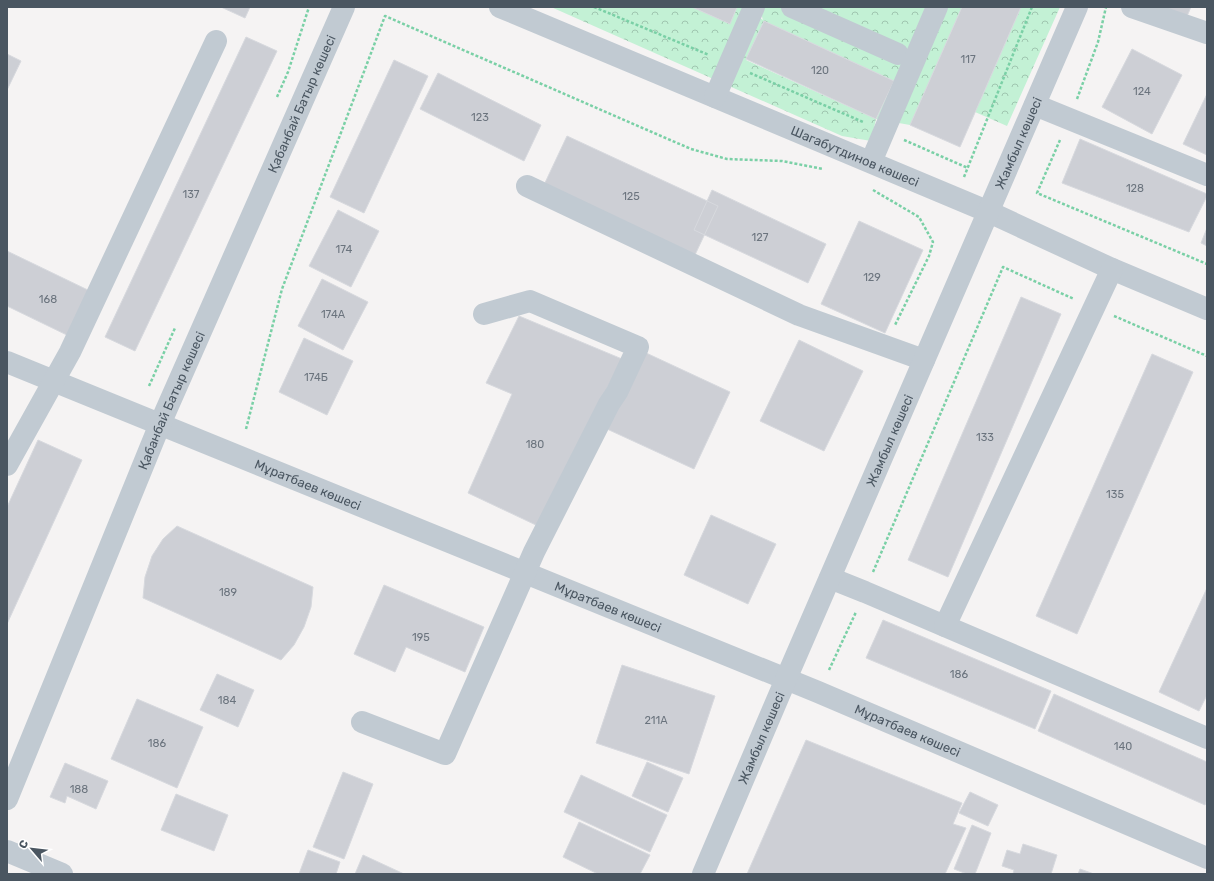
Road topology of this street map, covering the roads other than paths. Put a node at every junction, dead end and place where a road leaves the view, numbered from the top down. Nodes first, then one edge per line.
1 (344, 7) edge
2 (500, 7) edge
3 (754, 7) edge
4 (792, 7) edge
5 (937, 7) edge
6 (1077, 7) edge
7 (1132, 7) edge
8 (1205, 28) edge
9 (216, 41) dead end
10 (898, 54) dead end
11 (715, 97) junction
12 (1035, 105) junction
13 (871, 162) junction
14 (1207, 174) edge
15 (526, 186) dead end
16 (989, 212) junction
17 (1112, 269) junction
18 (1207, 309) edge
19 (484, 314) dead end
20 (924, 360) junction
21 (7, 362) edge
22 (53, 381) junction
23 (160, 424) junction
24 (7, 465) edge
25 (524, 573) junction
26 (830, 578) junction
27 (945, 626) junction
28 (786, 679) junction
29 (362, 722) dead end
30 (1207, 738) edge
31 (7, 799) edge
32 (7, 851) edge
33 (1207, 858) edge
34 (62, 874) edge
35 (703, 874) edge

1 - 23 street, Қабанбай Батыр көшесі
2 - 11 street, Шагабутдинов көшесі
3 - 11 street
4 - 10 street
5 - 13 street
6 - 12 street, Жамбыл көшесі
7 - 8 street
9 - 22 street
11 - 13 street, Шагабутдинов көшесі
12 - 14 street
12 - 16 street, Жамбыл көшесі
13 - 16 street, Шагабутдинов көшесі
15 - 20 street
16 - 17 street, Шагабутдинов көшесі
16 - 20 street, Жамбыл көшесі
17 - 18 street, Шагабутдинов көшесі
17 - 27 street
19 - 25 street
20 - 26 street, Жамбыл көшесі
21 - 22 street, Мұратбаев көшесі
22 - 23 street, Мұратбаев көшесі
22 - 24 street
23 - 25 street, Мұратбаев көшесі
23 - 31 street, Қабанбай Батыр көшесі
25 - 28 street, Мұратбаев көшесі
25 - 29 street
26 - 27 street
26 - 28 street, Жамбыл көшесі
27 - 30 street
28 - 33 street, Мұратбаев көшесі
28 - 35 street, Жамбыл көшесі
32 - 34 street

